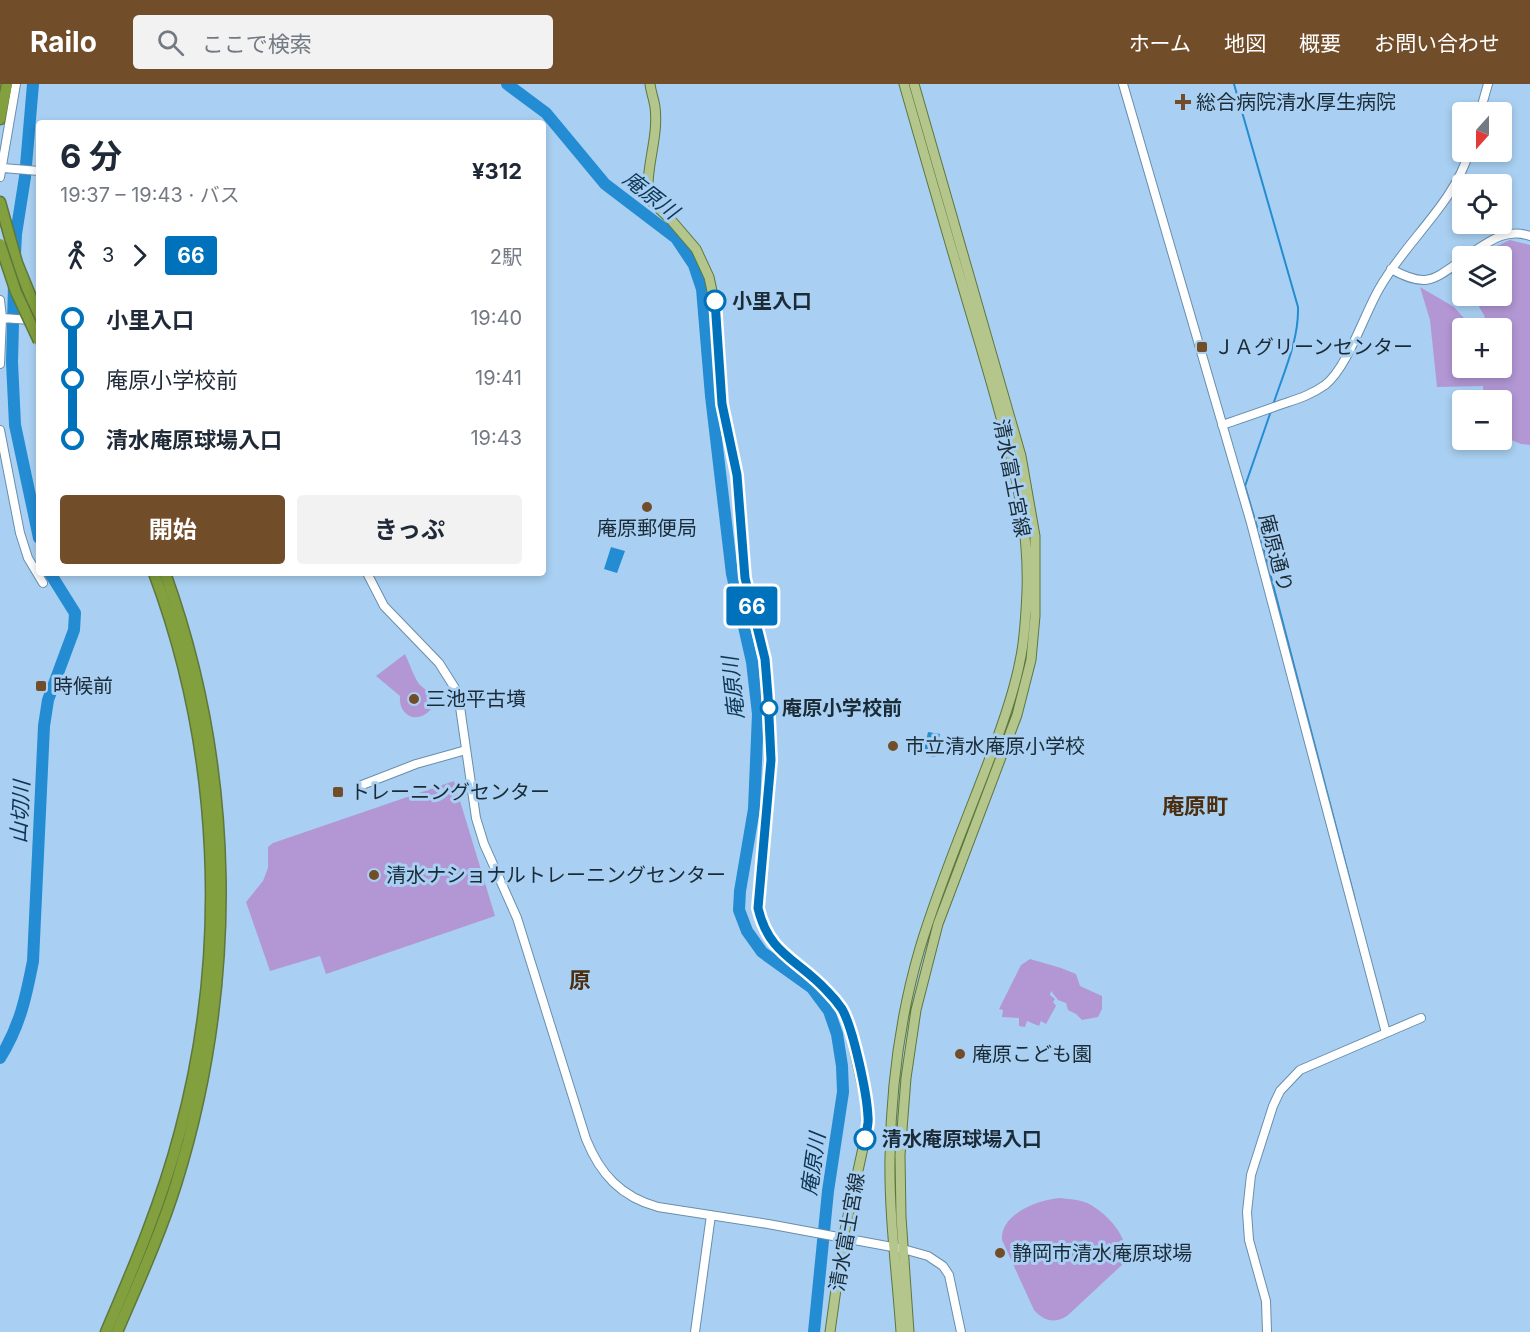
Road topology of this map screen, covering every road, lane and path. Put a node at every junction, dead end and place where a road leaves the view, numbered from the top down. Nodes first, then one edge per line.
1 (7, 84) edge
2 (16, 84) edge
3 (650, 84) edge
4 (904, 84) edge
5 (914, 84) edge
6 (1123, 84) edge
7 (1488, 84) edge
8 (1483, 102) edge
9 (0, 119) edge
10 (1466, 162) edge
11 (3, 168) junction
12 (36, 171) edge
13 (0, 177) edge
14 (0, 203) edge
15 (1530, 236) edge
16 (0, 244) edge
17 (1482, 246) edge
18 (1452, 267) edge
19 (1391, 269) junction
20 (0, 300) edge
21 (36, 312) edge
22 (2, 318) junction
23 (36, 319) edge
24 (36, 335) edge
25 (0, 364) edge
26 (1222, 425) junction
27 (0, 430) edge
28 (36, 571) edge
29 (39, 576) edge
30 (160, 576) edge
31 (160, 576) edge
32 (369, 576) edge
33 (43, 583) dead end
34 (466, 750) junction
35 (362, 785) dead end
36 (1421, 1018) dead end
37 (1386, 1033) junction
38 (711, 1215) junction
39 (843, 1239) junction
40 (899, 1248) junction
41 (106, 1332) edge
42 (117, 1332) edge
43 (695, 1332) edge
44 (830, 1332) edge
45 (901, 1332) edge
46 (909, 1332) edge
47 (961, 1332) edge
48 (1267, 1332) edge

1 - 9 highway
2 - 11 street
3 - 39 main road, 清水富士宮線
4 - 40 main road, 清水富士宮線
5 - 40 main road, 清水富士宮線
6 - 26 street, 庵原通り
7 - 8 street
10 - 19 street
11 - 12 street
11 - 13 street
14 - 21 highway
15 - 17 street
16 - 24 highway, bridge
18 - 19 street
19 - 26 street
20 - 22 street
22 - 23 street
22 - 25 street
26 - 37 street, 庵原通り
27 - 28 street
29 - 33 street
30 - 42 highway
31 - 41 highway
32 - 34 street
34 - 35 street
34 - 38 street
36 - 37 street
37 - 48 street
38 - 39 street
38 - 43 street
39 - 40 street
39 - 44 main road, 清水富士宮線
40 - 45 main road, 清水富士宮線
40 - 46 main road, 清水富士宮線
40 - 47 street

